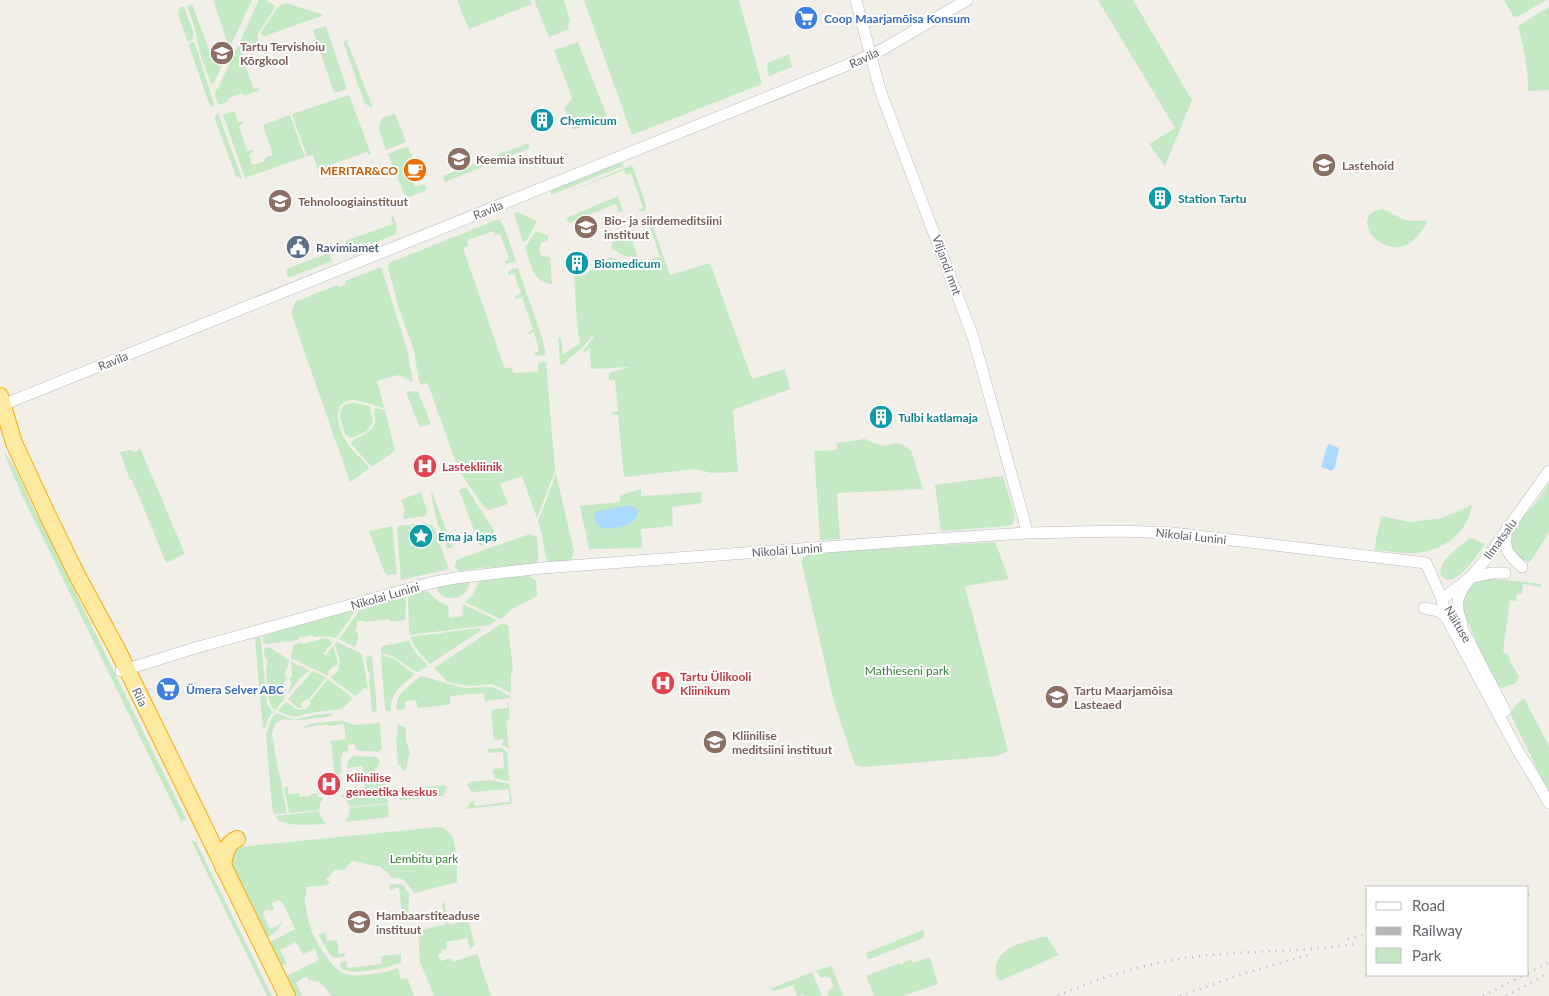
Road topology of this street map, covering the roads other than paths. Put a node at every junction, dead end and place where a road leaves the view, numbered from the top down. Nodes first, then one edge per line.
1 (856, 0) edge
2 (967, 0) edge
3 (870, 55) junction
4 (1, 402) edge
5 (0, 425) edge
6 (1549, 471) edge
7 (1507, 530) junction
8 (1027, 533) junction
9 (1522, 567) dead end
10 (1505, 573) dead end
11 (1470, 578) junction
12 (1442, 599) junction
13 (1424, 608) dead end
14 (1446, 617) junction
15 (1467, 637) junction
16 (123, 670) junction
17 (1533, 774) junction
18 (1549, 803) edge
19 (237, 840) dead end
20 (223, 867) junction
21 (278, 996) edge
22 (287, 996) edge

1 - 3 street, Viljandi mnt
2 - 3 street, Ravila
3 - 4 street, Ravila
3 - 8 street, Viljandi mnt
4 - 16 highway, Riia
5 - 16 highway, Riia
6 - 7 street, Ilmatsalu
7 - 9 street
7 - 11 street, Ilmatsalu
8 - 12 street, Nikolai Lunini
8 - 16 street, Nikolai Lunini
10 - 11 street
11 - 12 street, Ilmatsalu
11 - 15 street
12 - 14 street, Näituse
12 - 15 street, Näituse
13 - 14 street
14 - 17 street, Näituse
15 - 17 street, Näituse
16 - 20 highway, Riia
16 - 21 highway, Riia
17 - 18 street, Näituse
19 - 20 highway
20 - 22 highway, Riia

